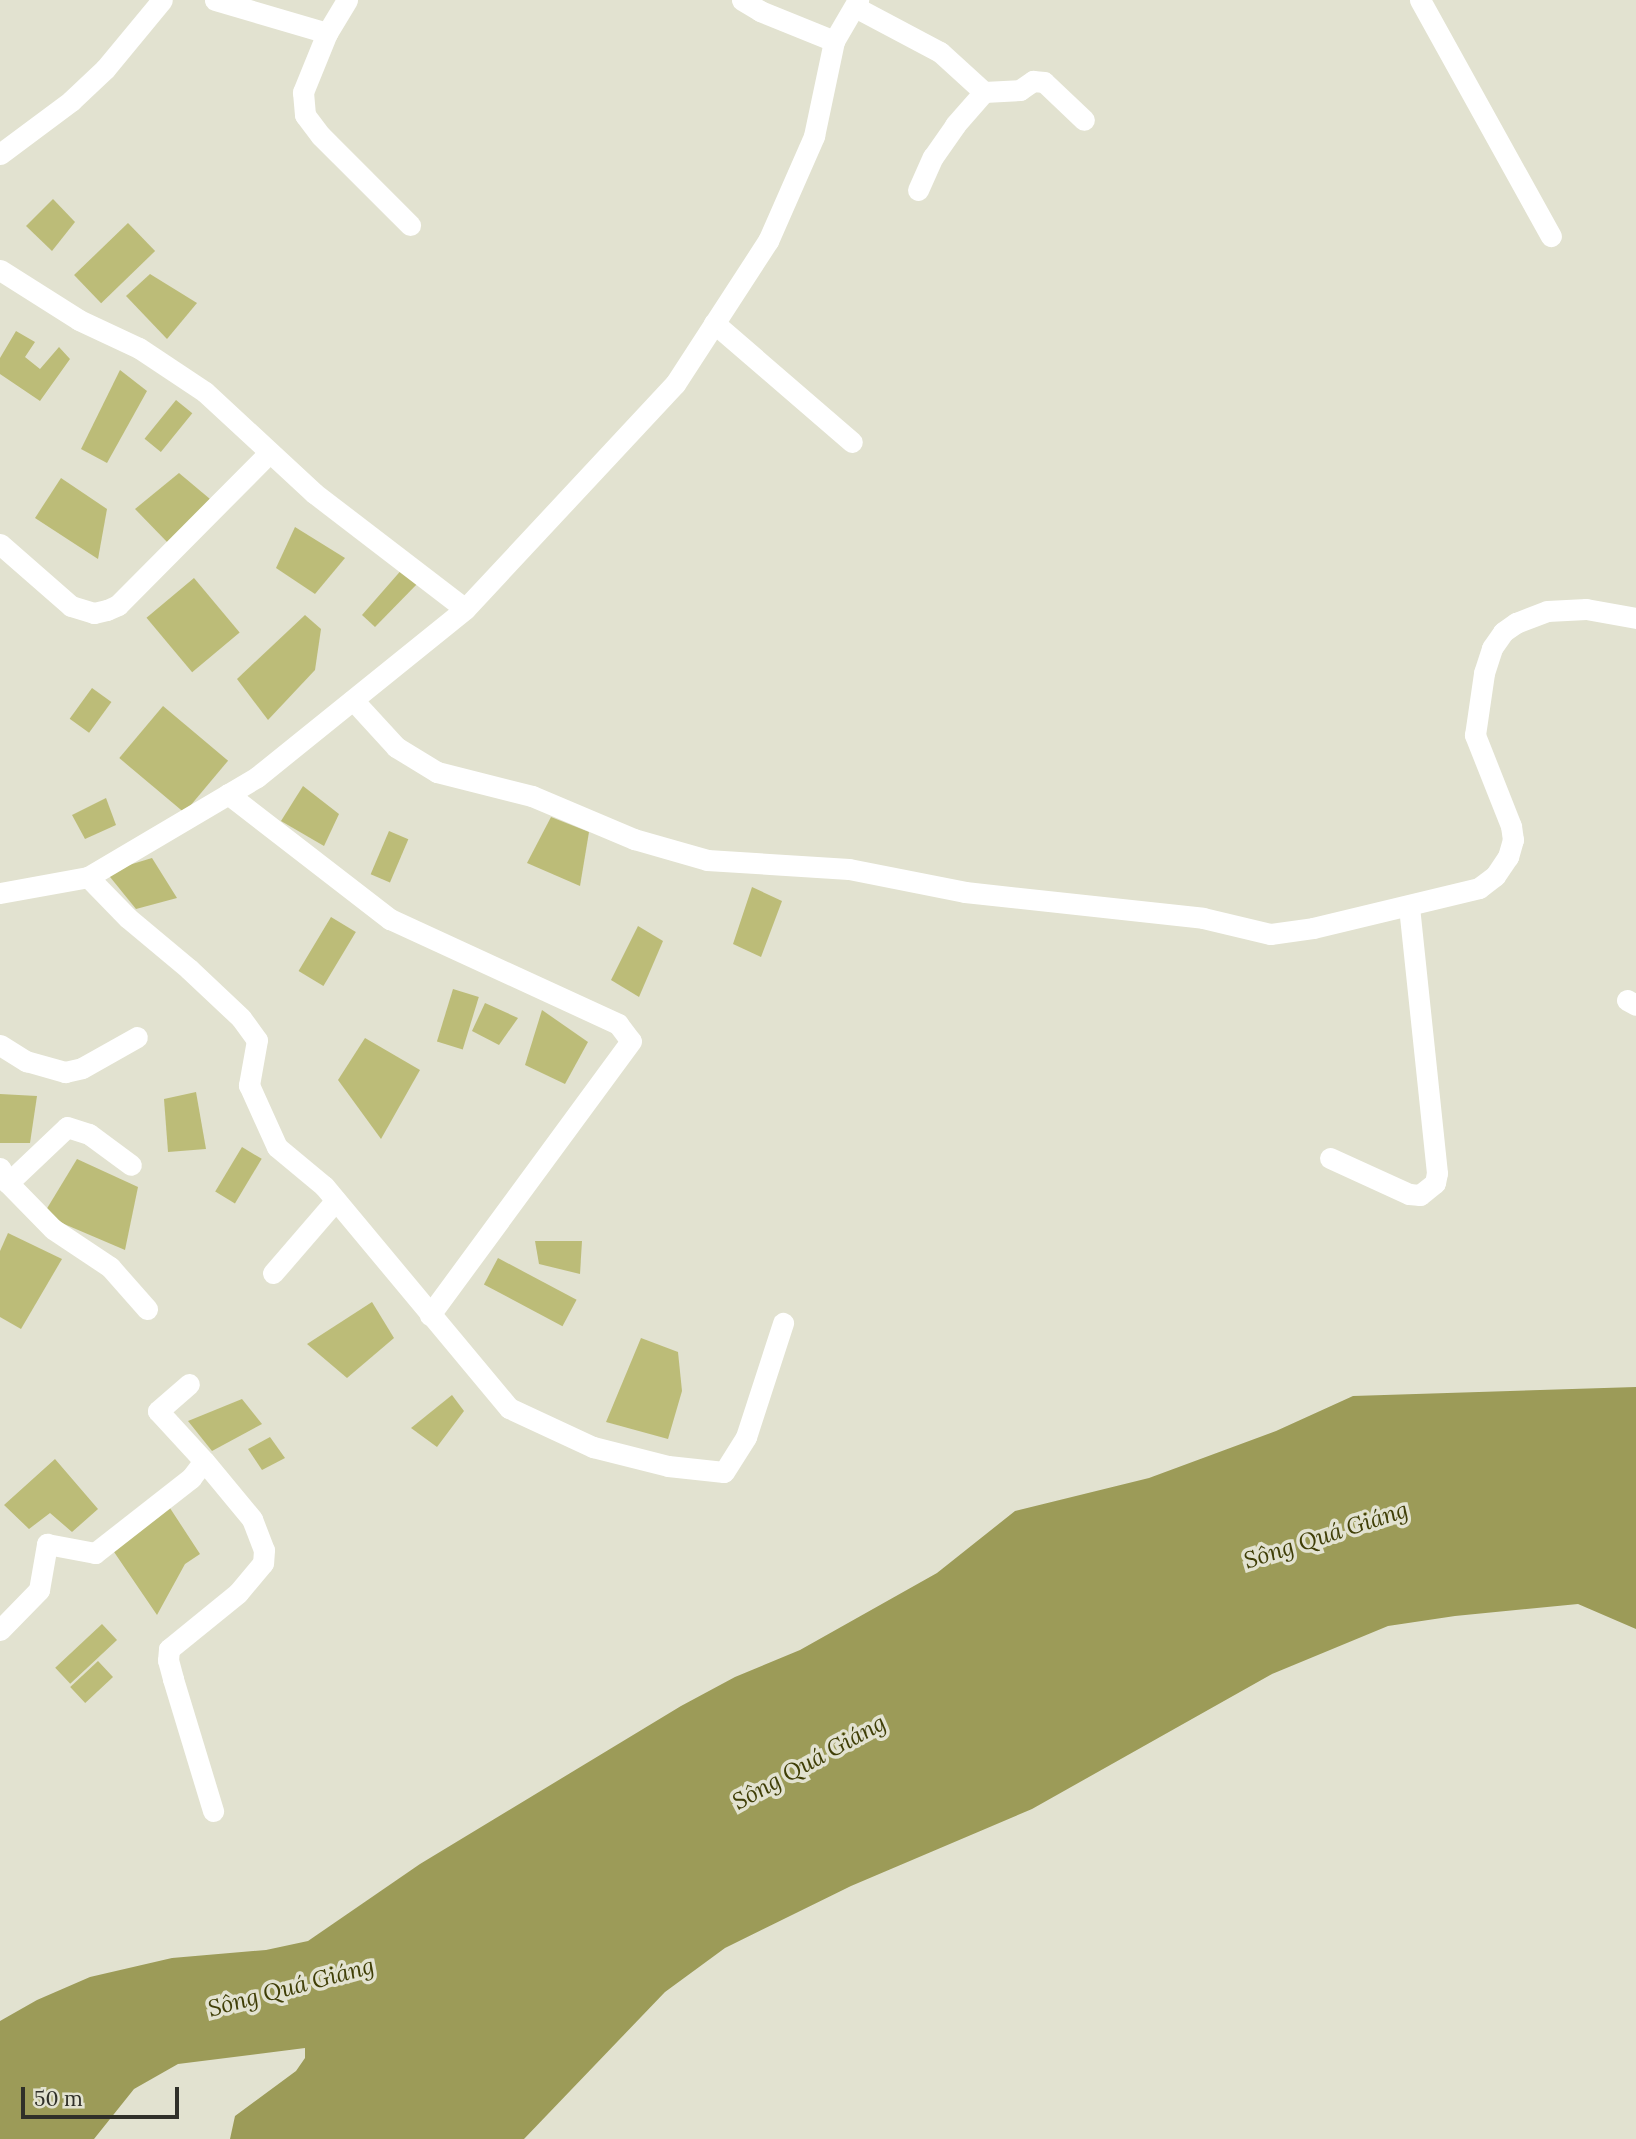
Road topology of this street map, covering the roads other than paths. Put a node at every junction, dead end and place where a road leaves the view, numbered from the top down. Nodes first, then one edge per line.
1 (162, 0) edge
2 (215, 0) edge
3 (347, 0) edge
4 (742, 0) edge
5 (1420, 0) edge
6 (857, 4) edge
7 (327, 33) junction
8 (834, 41) junction
9 (984, 92) junction
10 (1084, 120) dead end
11 (0, 154) edge
12 (918, 190) dead end
13 (410, 225) dead end
14 (1551, 236) dead end
15 (0, 270) edge
16 (714, 323) junction
17 (852, 442) dead end
18 (269, 453) junction
19 (0, 544) edge
20 (465, 608) junction
21 (1636, 618) edge
22 (354, 700) junction
23 (228, 794) junction
24 (88, 877) junction
25 (0, 893) edge
26 (1409, 906) junction
27 (137, 1037) dead end
28 (0, 1045) edge
29 (1331, 1158) dead end
30 (131, 1165) dead end
31 (4, 1176) edge
32 (336, 1200) junction
33 (273, 1273) dead end
34 (147, 1310) dead end
35 (430, 1315) junction
36 (783, 1324) dead end
37 (189, 1384) dead end
38 (204, 1461) junction
39 (0, 1630) edge
40 (212, 1811) dead end

1 - 11 street
2 - 7 street
3 - 7 street
4 - 8 street
5 - 14 street
6 - 8 street
6 - 9 street
7 - 13 street
8 - 16 street
9 - 10 street
9 - 12 street
15 - 18 street
16 - 17 street
16 - 20 street
18 - 19 street
18 - 20 street
20 - 22 street
21 - 26 street
22 - 23 street
22 - 26 street
23 - 24 street
23 - 35 street
24 - 25 street
24 - 32 street
26 - 29 street
27 - 28 street
30 - 31 street
31 - 34 street
32 - 33 street
32 - 35 street
35 - 36 street
37 - 38 street
38 - 39 street
38 - 40 street

